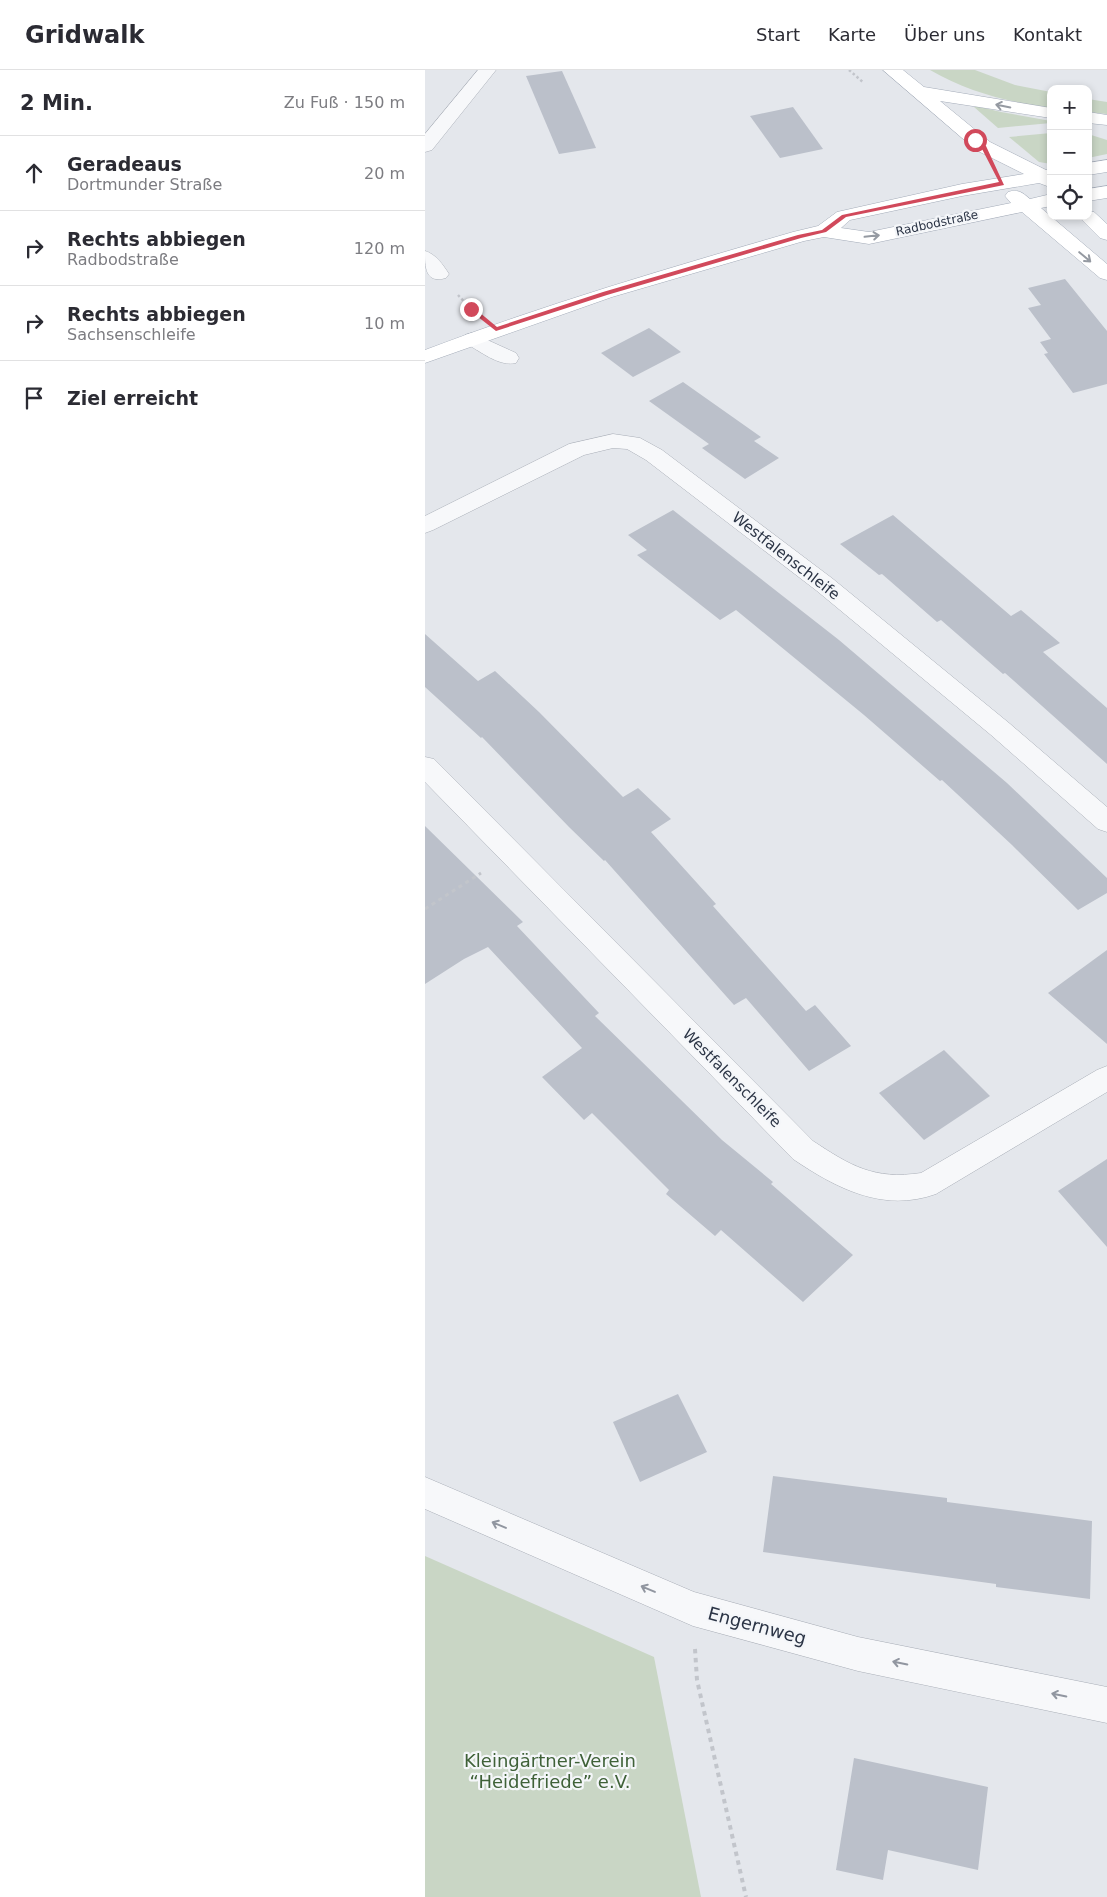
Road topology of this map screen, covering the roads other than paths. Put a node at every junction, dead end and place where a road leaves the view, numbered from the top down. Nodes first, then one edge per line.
1 (487, 70) edge
2 (893, 70) edge
3 (918, 92) junction
4 (1047, 112) edge
5 (1092, 118) edge
6 (1107, 120) edge
7 (425, 146) edge
8 (983, 146) junction
9 (1107, 166) edge
10 (1092, 168) edge
11 (1047, 178) edge
12 (1047, 178) edge
13 (1002, 183) junction
14 (1107, 192) edge
15 (1092, 194) edge
16 (1047, 201) edge
17 (1025, 205) junction
18 (1091, 220) edge
19 (824, 231) junction
20 (1107, 234) edge
21 (425, 257) edge
22 (439, 274) road end
23 (1107, 274) edge
24 (472, 339) junction
25 (425, 357) edge
26 (509, 358) dead end
27 (425, 525) edge
28 (425, 766) edge
29 (1107, 822) edge
30 (1105, 1082) edge
31 (425, 1493) edge
32 (1107, 1705) edge

1 - 7 street
2 - 3 main road
4 -> 3 main road
3 - 8 main road
5 - 6 main road
8 - 11 main road
8 - 13 main road
9 - 10 main road
12 - 13 main road, Radbodstraße
13 - 17 main road
13 - 19 main road, Radbodstraße
14 - 15 main road
16 - 17 main road, Radbodstraße
19 -> 17 main road, Radbodstraße
17 -> 23 main road
18 - 20 main road
19 - 24 main road, Radbodstraße
21 - 22 street
24 - 25 main road, Radbodstraße
24 - 26 street
27 - 29 street, Westfalenschleife
28 - 30 street, Westfalenschleife
32 -> 31 street, Engernweg

